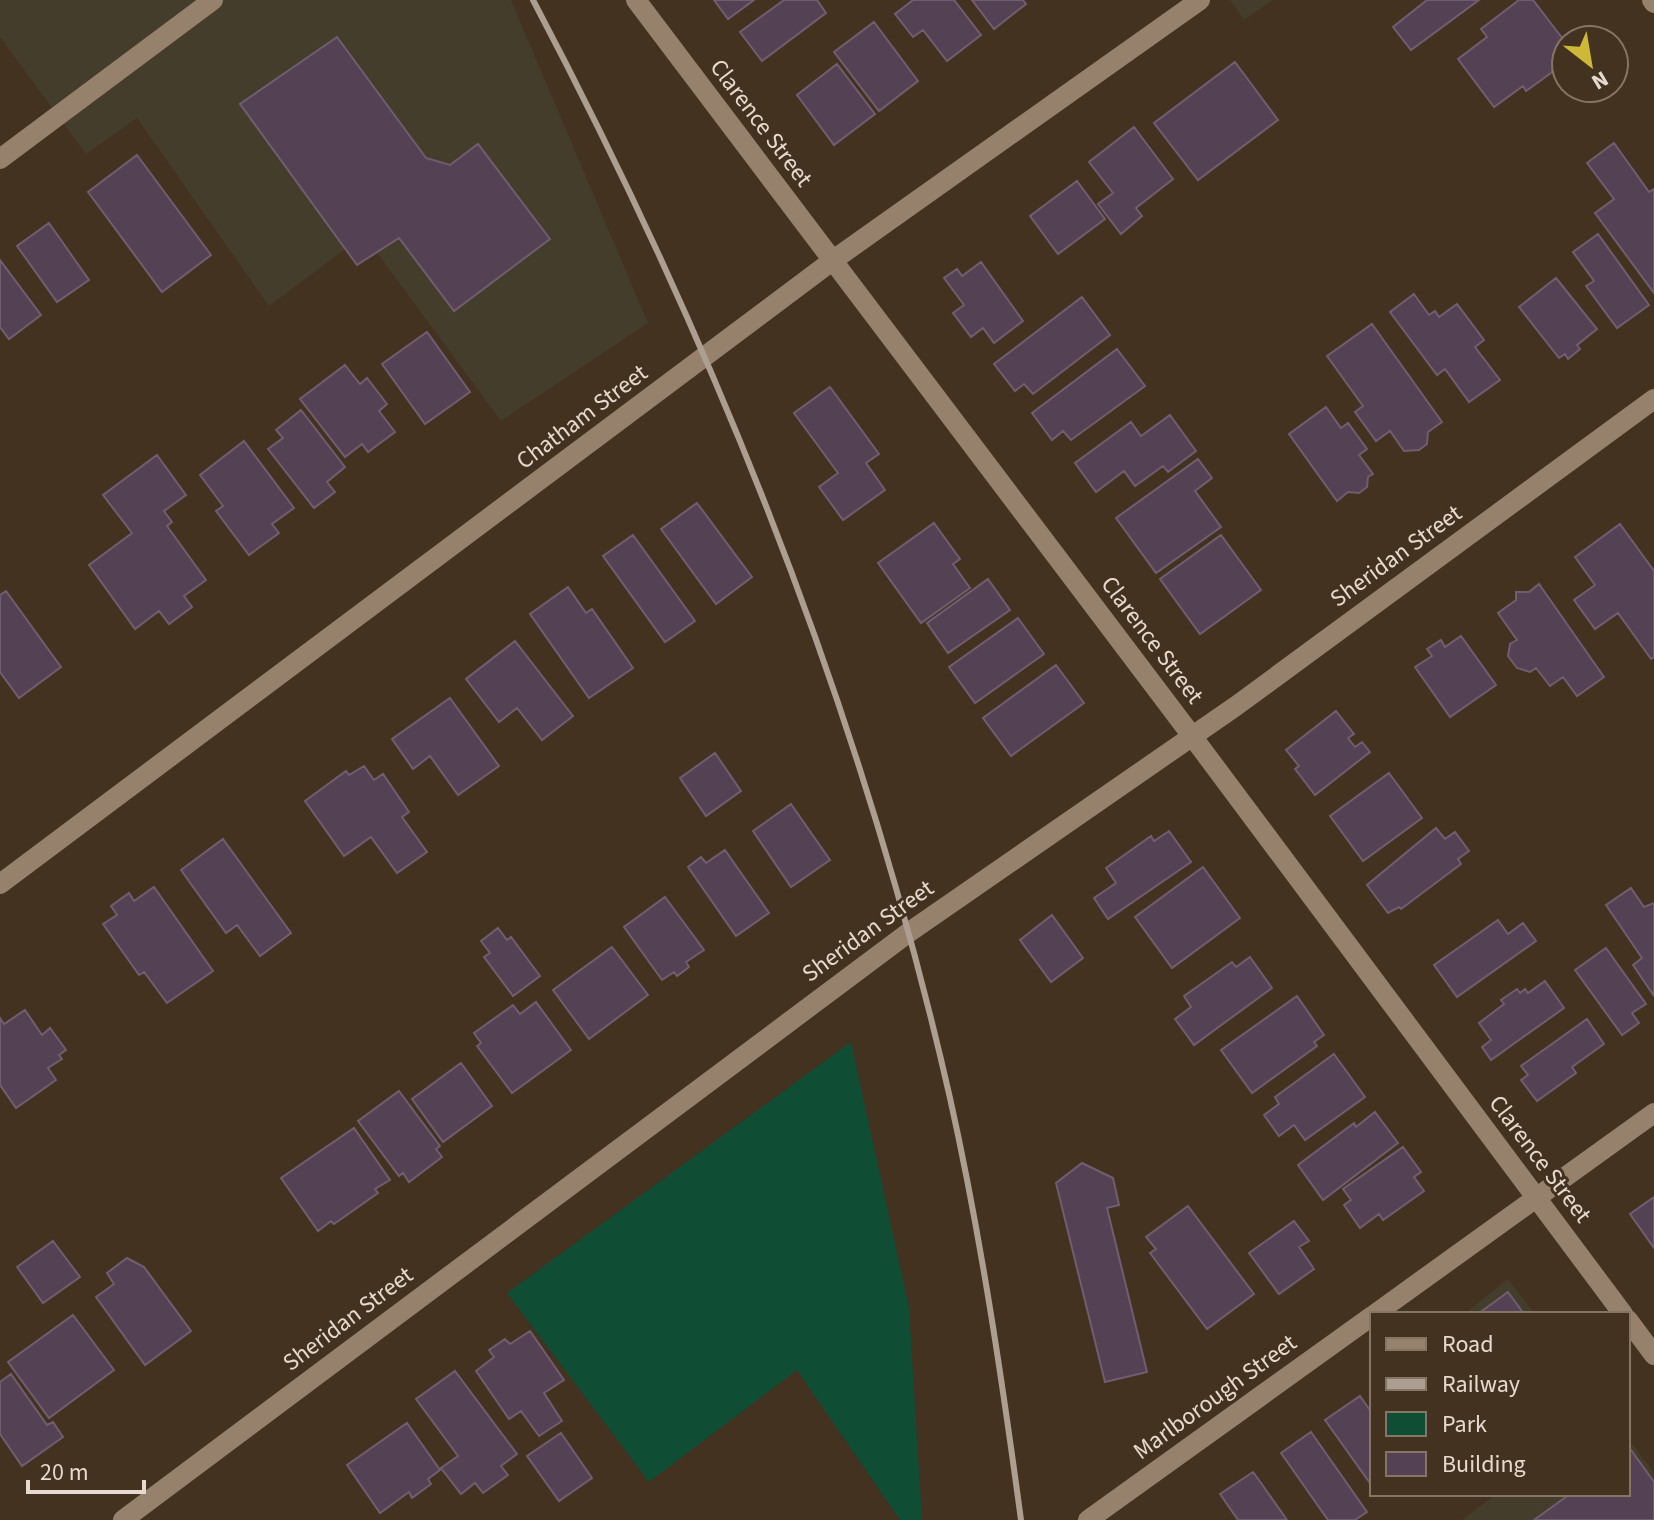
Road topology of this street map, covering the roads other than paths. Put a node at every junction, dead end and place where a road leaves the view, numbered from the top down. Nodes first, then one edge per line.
1 (213, 0) edge
2 (636, 0) edge
3 (1200, 0) edge
4 (0, 159) edge
5 (832, 261) junction
6 (1654, 399) edge
7 (1192, 736) junction
8 (0, 884) edge
9 (1654, 1113) edge
10 (1536, 1198) junction
11 (1378, 1312) edge
12 (1622, 1312) edge
13 (1370, 1318) edge
14 (1630, 1323) edge
15 (1654, 1355) edge
16 (123, 1520) edge
17 (1088, 1520) edge

1 - 4 street
2 - 5 street, Clarence Street
3 - 5 street, Chatham Street
5 - 7 street, Clarence Street
5 - 8 street, Chatham Street
6 - 7 street, Sheridan Street
7 - 10 street, Clarence Street
7 - 16 street, Sheridan Street
9 - 10 street, Marlborough Street
10 - 11 street, Marlborough Street
10 - 12 street, Clarence Street
13 - 17 street, Marlborough Street
14 - 15 street

